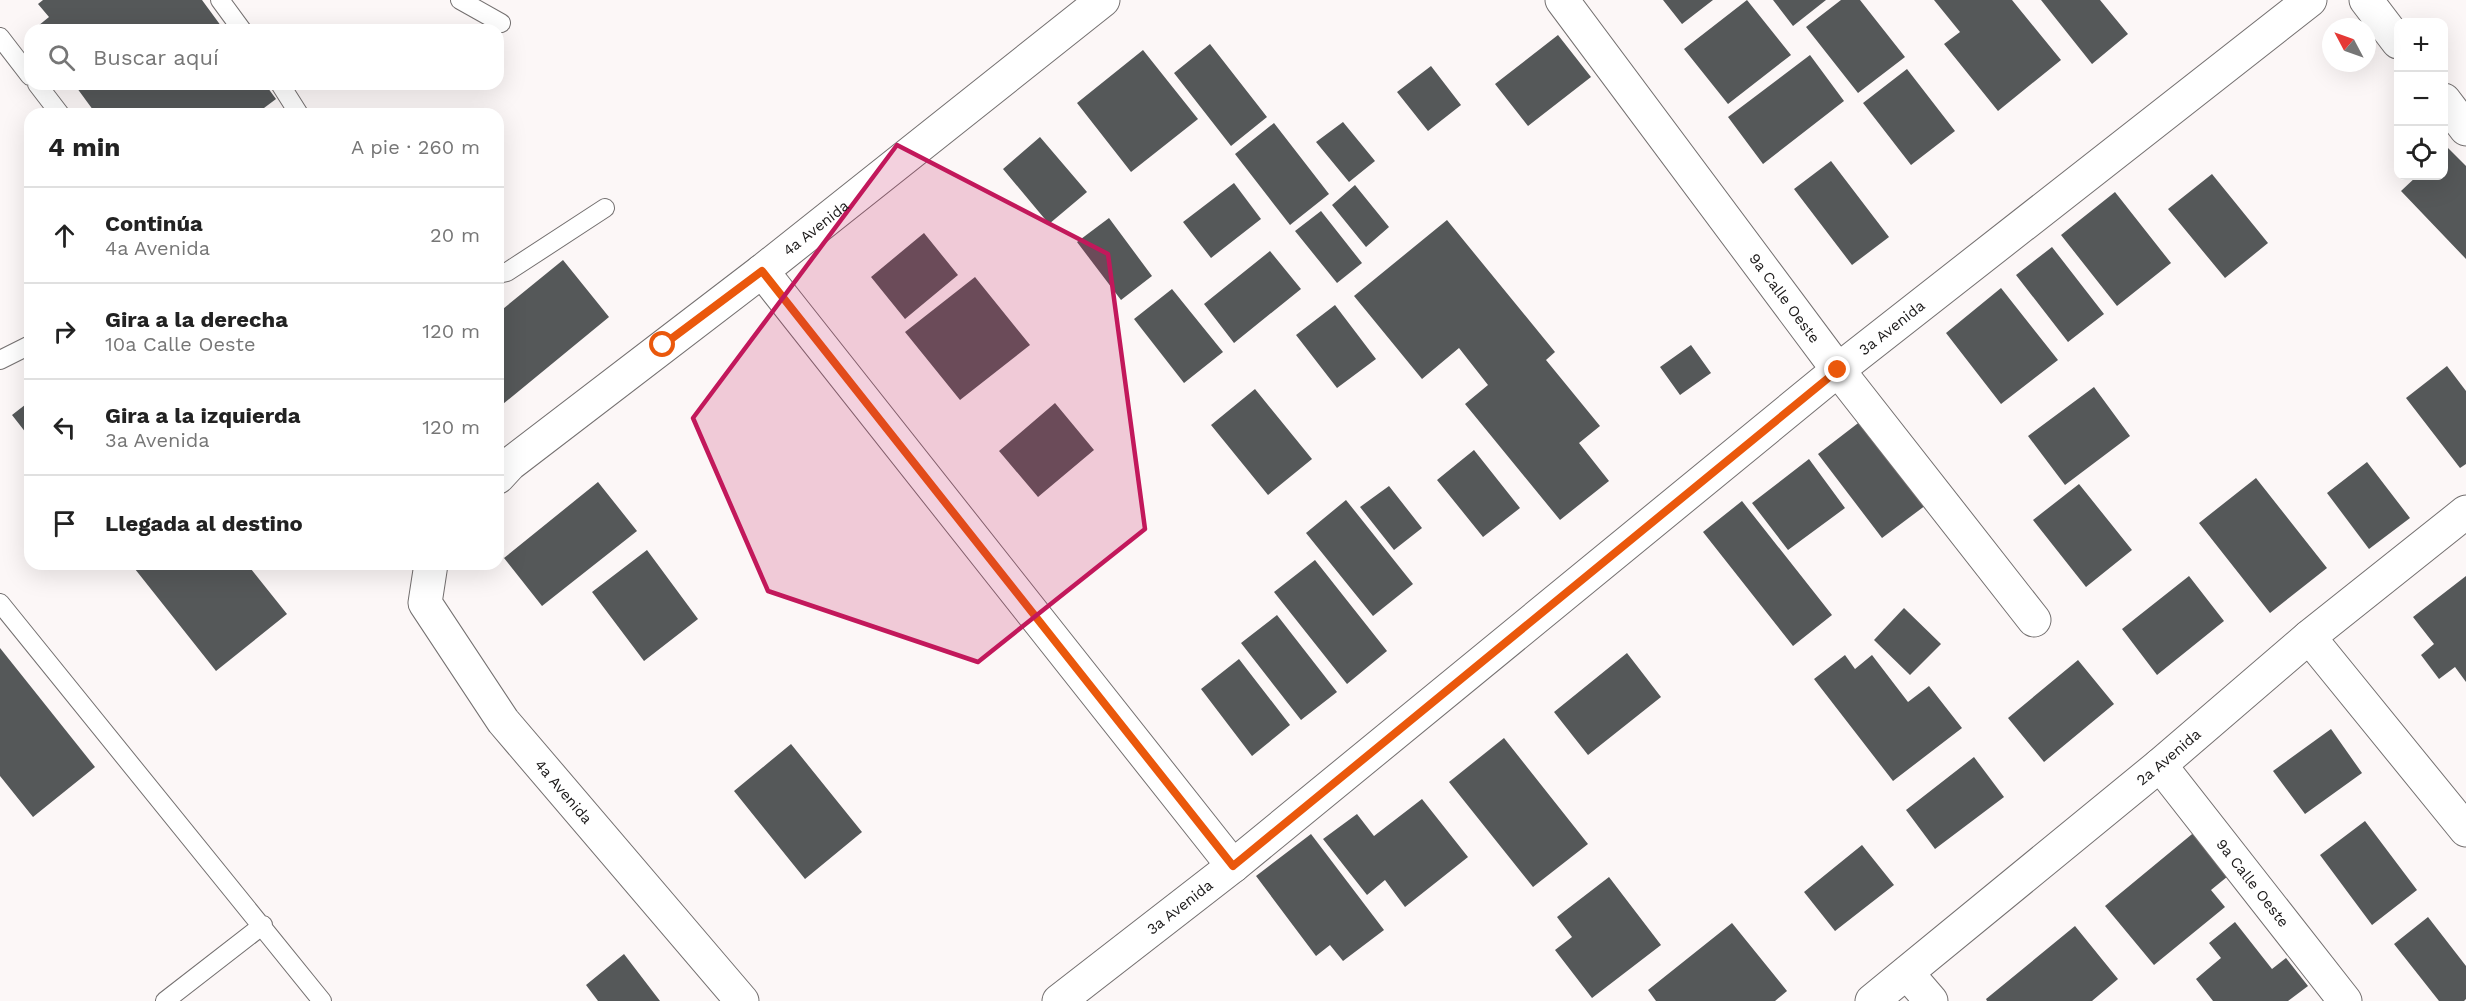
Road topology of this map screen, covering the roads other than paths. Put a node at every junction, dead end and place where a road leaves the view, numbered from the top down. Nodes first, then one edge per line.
1 (220, 0) edge
2 (460, 0) edge
3 (1103, 0) edge
4 (1562, 0) edge
5 (2310, 0) edge
6 (2366, 0) edge
7 (501, 23) dead end
8 (238, 24) edge
9 (0, 37) edge
10 (2394, 37) edge
11 (24, 68) edge
12 (42, 90) edge
13 (284, 90) edge
14 (2448, 105) edge
15 (55, 108) edge
16 (295, 108) edge
17 (2466, 129) edge
18 (605, 208) dead end
19 (762, 271) junction
20 (504, 273) edge
21 (24, 348) edge
22 (0, 360) edge
23 (1838, 370) junction
24 (504, 471) edge
25 (2466, 512) edge
26 (430, 570) edge
27 (0, 603) edge
28 (2034, 620) dead end
29 (2309, 637) junction
30 (2160, 765) junction
31 (2466, 830) edge
32 (1233, 866) junction
33 (263, 925) junction
34 (1907, 973) junction
35 (165, 1001) edge
36 (322, 1001) edge
37 (742, 1001) edge
38 (1059, 1001) edge
39 (1872, 1001) edge
40 (1931, 1001) edge
41 (2345, 1001) edge

1 - 8 lane
2 - 7 lane
3 - 19 street, 4a Avenida
4 - 23 street, 9a Calle Oeste
5 - 23 street, 3a Avenida
6 - 10 street
9 - 11 lane
12 - 15 lane
13 - 16 lane
14 - 17 street
18 - 20 lane
19 - 24 street, 4a Avenida
19 - 32 street
21 - 22 lane
23 - 28 street, 9a Calle Oeste
23 - 32 street, 3a Avenida
25 - 29 street, 2a Avenida
26 - 37 street, 4a Avenida
27 - 33 lane
29 - 30 street, 2a Avenida
29 - 31 street
30 - 34 street, 2a Avenida
30 - 41 street, 9a Calle Oeste
32 - 38 street, 3a Avenida
33 - 35 lane
33 - 36 lane
34 - 39 street, 2a Avenida
34 - 40 street

